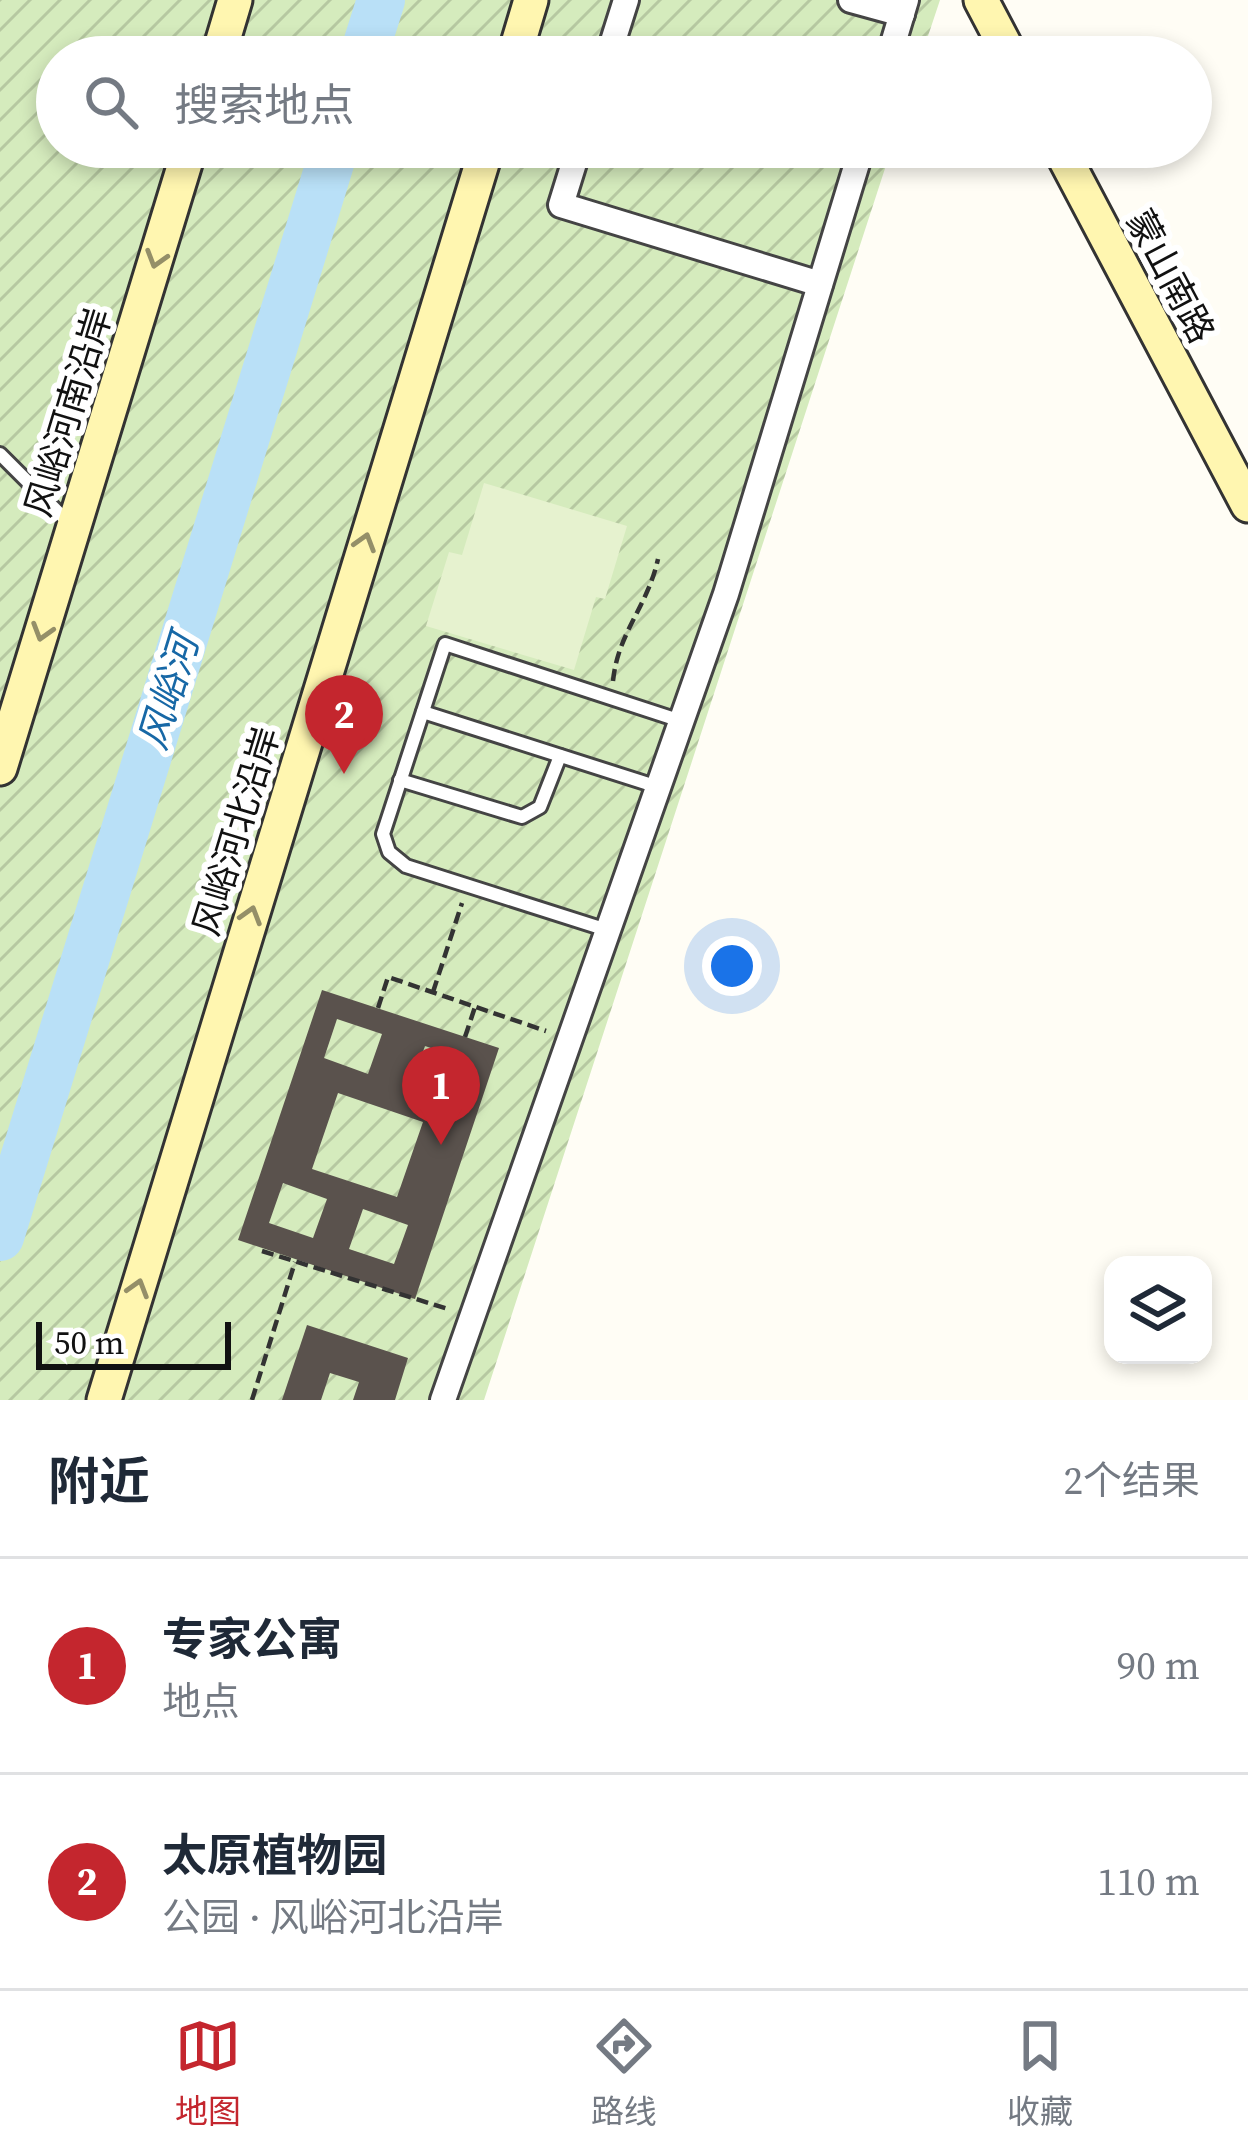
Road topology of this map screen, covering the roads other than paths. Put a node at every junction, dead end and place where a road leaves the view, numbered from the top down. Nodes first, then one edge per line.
1 (235, 0) edge
2 (531, 0) edge
3 (626, 0) edge
4 (851, 0) edge
5 (981, 0) edge
6 (904, 7) edge
7 (224, 36) edge
8 (520, 36) edge
9 (615, 36) edge
10 (895, 36) edge
11 (1000, 36) edge
12 (184, 168) edge
13 (481, 168) edge
14 (572, 168) edge
15 (856, 168) edge
16 (1070, 168) edge
17 (820, 284) junction
18 (0, 454) edge
19 (1248, 505) edge
20 (74, 528) junction
21 (423, 712) junction
22 (681, 721) junction
23 (560, 756) junction
24 (0, 768) edge
25 (400, 780) junction
26 (658, 787) junction
27 (607, 930) junction
28 (104, 1400) edge
29 (443, 1400) edge

1 - 7 street
2 - 8 street
3 - 9 street
4 - 6 street
5 - 11 street
6 - 10 street
12 -> 20 street, 风峪河南沿岸
28 -> 13 street, 风峪河北沿岸
14 - 17 street
15 - 17 street
16 - 19 street, 蒙山南路
17 - 22 street
18 - 20 lane
20 -> 24 street, 风峪河南沿岸
21 - 22 lane
21 - 23 lane
21 - 25 lane
22 - 26 street
23 - 25 lane
23 - 26 lane
25 - 27 lane
26 - 27 street
27 - 29 street

